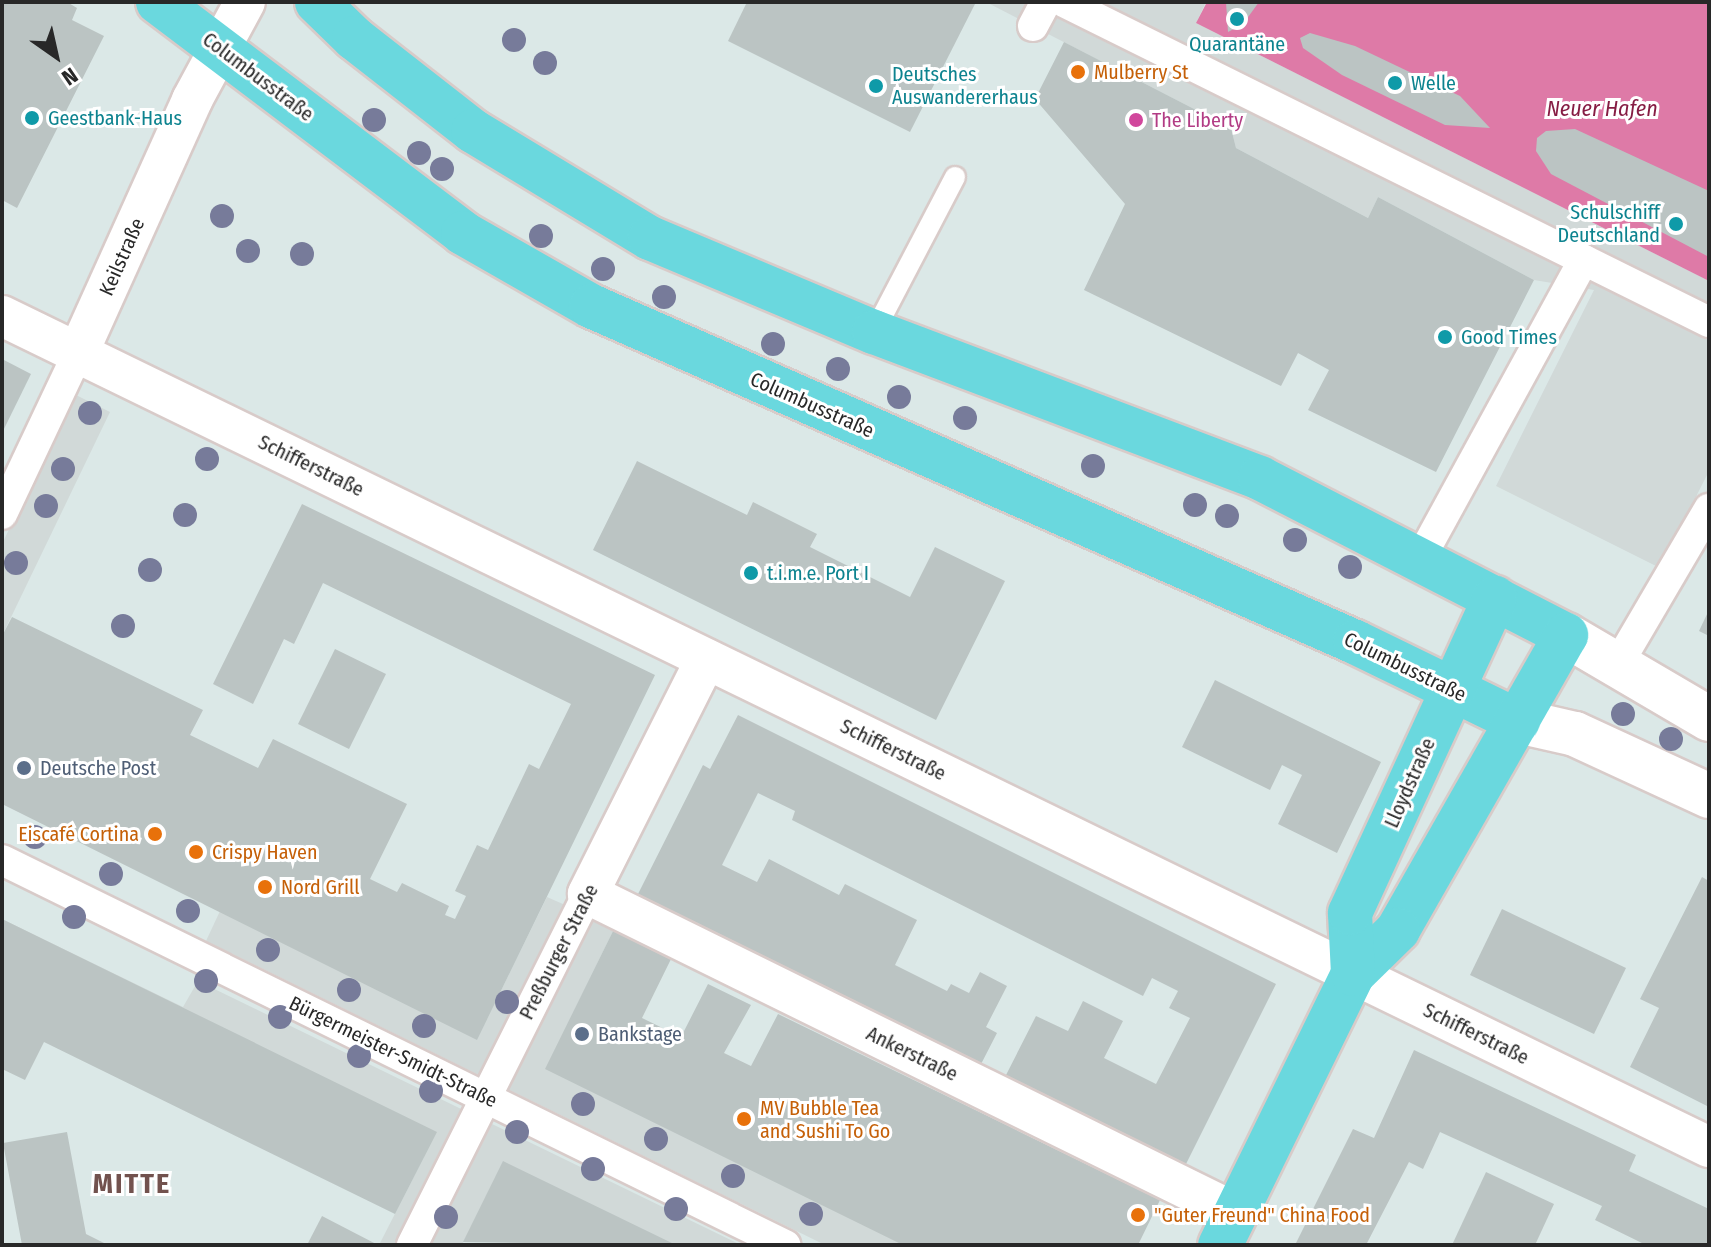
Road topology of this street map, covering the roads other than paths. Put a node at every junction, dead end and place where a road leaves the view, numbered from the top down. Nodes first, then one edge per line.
1 (158, 2) edge
2 (245, 2) edge
3 (317, 2) edge
4 (1064, 2) edge
5 (218, 48) junction
6 (955, 177) dead end
7 (1584, 260) junction
8 (2, 316) edge
9 (1709, 322) edge
10 (874, 332) junction
11 (78, 353) junction
12 (1709, 509) edge
13 (2, 514) edge
14 (1420, 559) junction
15 (1495, 598) junction
16 (1566, 635) junction
17 (706, 659) junction
18 (1618, 664) junction
19 (1452, 690) junction
20 (1709, 719) edge
21 (1518, 721) junction
22 (1709, 796) edge
23 (2, 860) edge
24 (588, 894) junction
25 (1353, 974) junction
26 (486, 1097) junction
27 (1709, 1147) edge
28 (1228, 1229) edge
29 (412, 1245) edge
30 (785, 1245) edge

1 - 5 main road, Columbusstraße
2 - 5 street, Keilstraße
3 - 10 main road
4 - 7 street
5 - 11 street, Keilstraße
5 - 19 main road, Columbusstraße
6 - 10 lane
7 - 9 street
7 - 14 street
8 - 11 street, Schifferstraße
10 - 14 main road
11 - 13 street, Keilstraße
11 - 17 street, Schifferstraße
12 - 18 street
14 - 15 main road
15 - 16 main road
15 - 19 main road, Lloydstraße
16 - 18 main road
16 - 21 main road, Lloydstraße
17 - 24 street, Preßburger Straße
17 - 25 street, Schifferstraße
18 - 20 main road
19 - 21 main road, Columbusstraße
19 - 25 main road, Lloydstraße
21 - 22 main road
21 - 25 main road, Lloydstraße
23 - 26 street, Bürgermeister-Smidt-Straße
24 - 26 street, Preßburger Straße
24 - 28 street, Ankerstraße
25 - 27 street, Schifferstraße
25 - 28 main road, Lloydstraße
26 - 29 street, Preßburger Straße
26 - 30 street, Bürgermeister-Smidt-Straße

